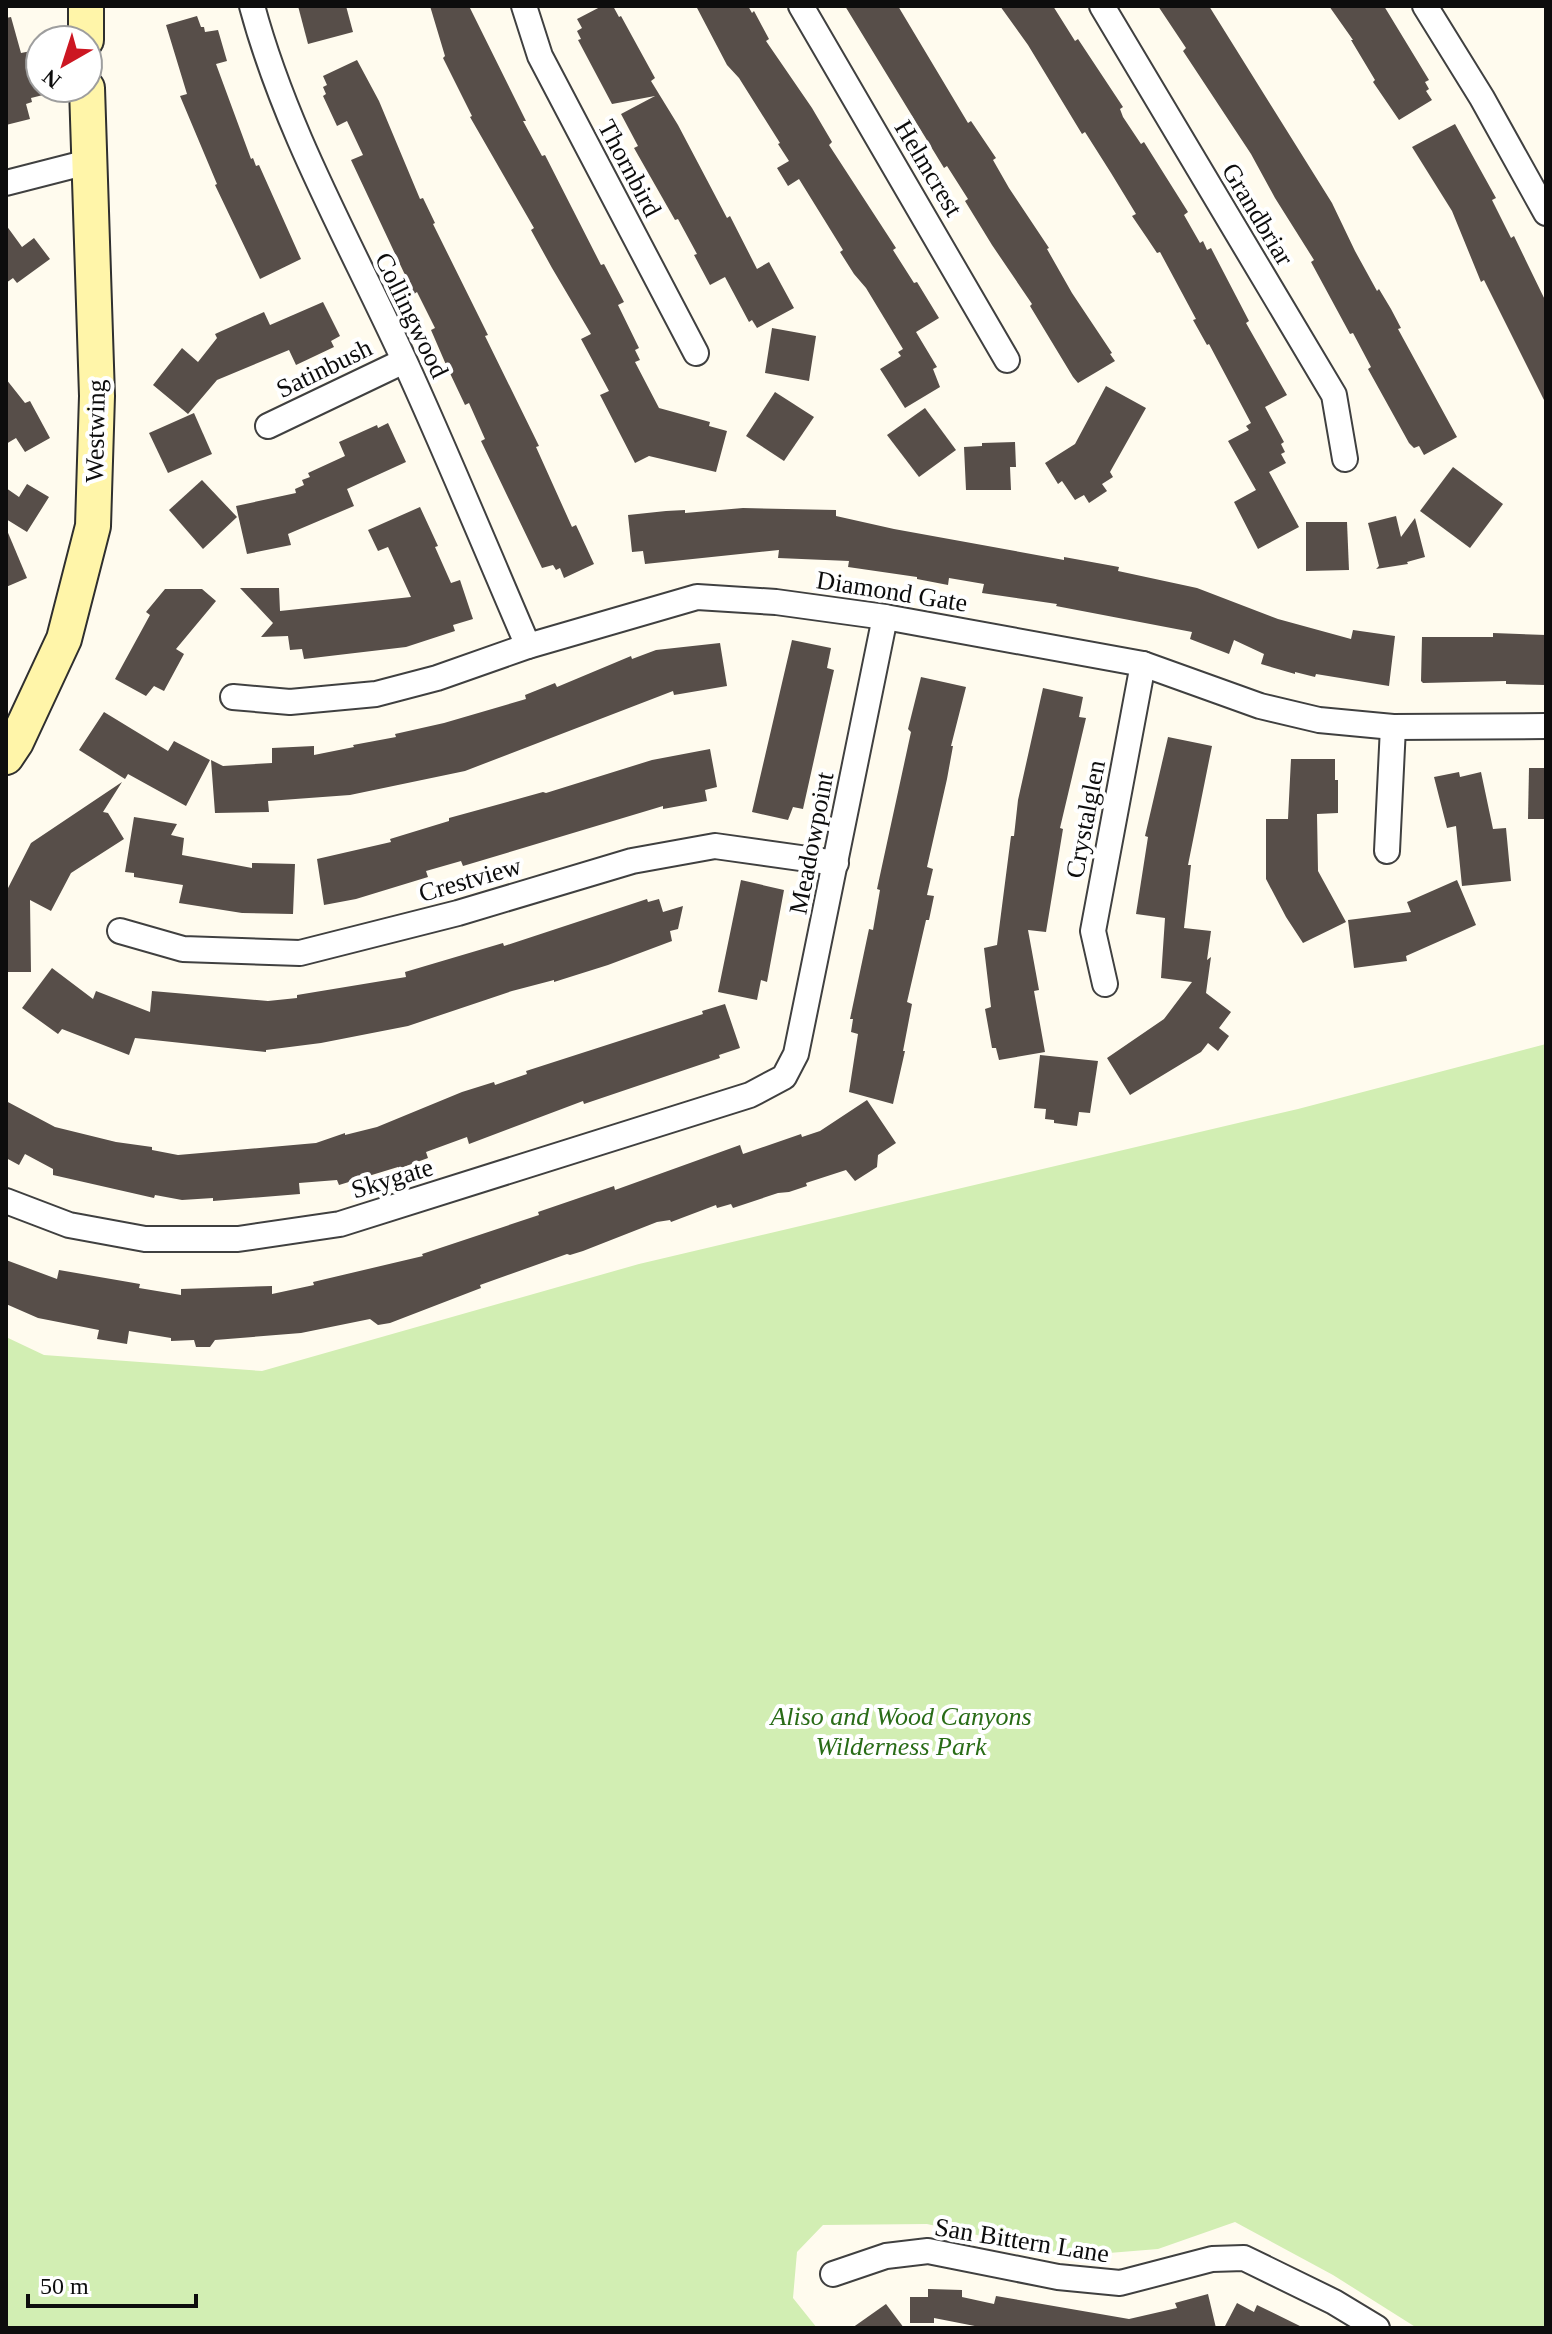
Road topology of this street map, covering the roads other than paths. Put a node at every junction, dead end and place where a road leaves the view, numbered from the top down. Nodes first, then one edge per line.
1 (252, 6) edge
2 (524, 6) edge
3 (801, 6) edge
4 (1102, 6) edge
5 (1425, 6) edge
6 (87, 104) edge
7 (88, 162) junction
8 (6, 183) edge
9 (1546, 213) edge
10 (696, 353) dead end
11 (1007, 360) dead end
12 (404, 361) junction
13 (268, 426) dead end
14 (1345, 459) dead end
15 (885, 617) junction
16 (528, 646) junction
17 (1143, 664) junction
18 (233, 697) dead end
19 (1546, 726) edge
20 (1393, 727) junction
21 (6, 757) edge
22 (1387, 851) dead end
23 (836, 863) junction
24 (120, 931) dead end
25 (1105, 984) dead end
26 (784, 1077) joint
27 (6, 1201) edge
28 (833, 2274) dead end
29 (1377, 2328) edge

1 - 12 street, Collingwood
2 - 10 street, Thornbird
3 - 11 street, Helmcrest
4 - 14 street, Grandbriar
5 - 9 street
6 - 7 street, Westwing
7 - 8 street
7 - 21 street, Westwing
12 - 13 street, Satinbush
12 - 16 street, Collingwood
15 - 16 street, Diamond Gate
15 - 17 street, Diamond Gate
15 - 23 street, Meadowpoint
16 - 18 street, Diamond Gate
17 - 20 street, Diamond Gate
17 - 25 street, Crystalglen
19 - 20 street, Diamond Gate
20 - 22 street
23 - 24 street, Crestview
23 - 26 street, Meadowpoint
26 - 27 street, Skygate
28 - 29 street, San Bittern Lane

